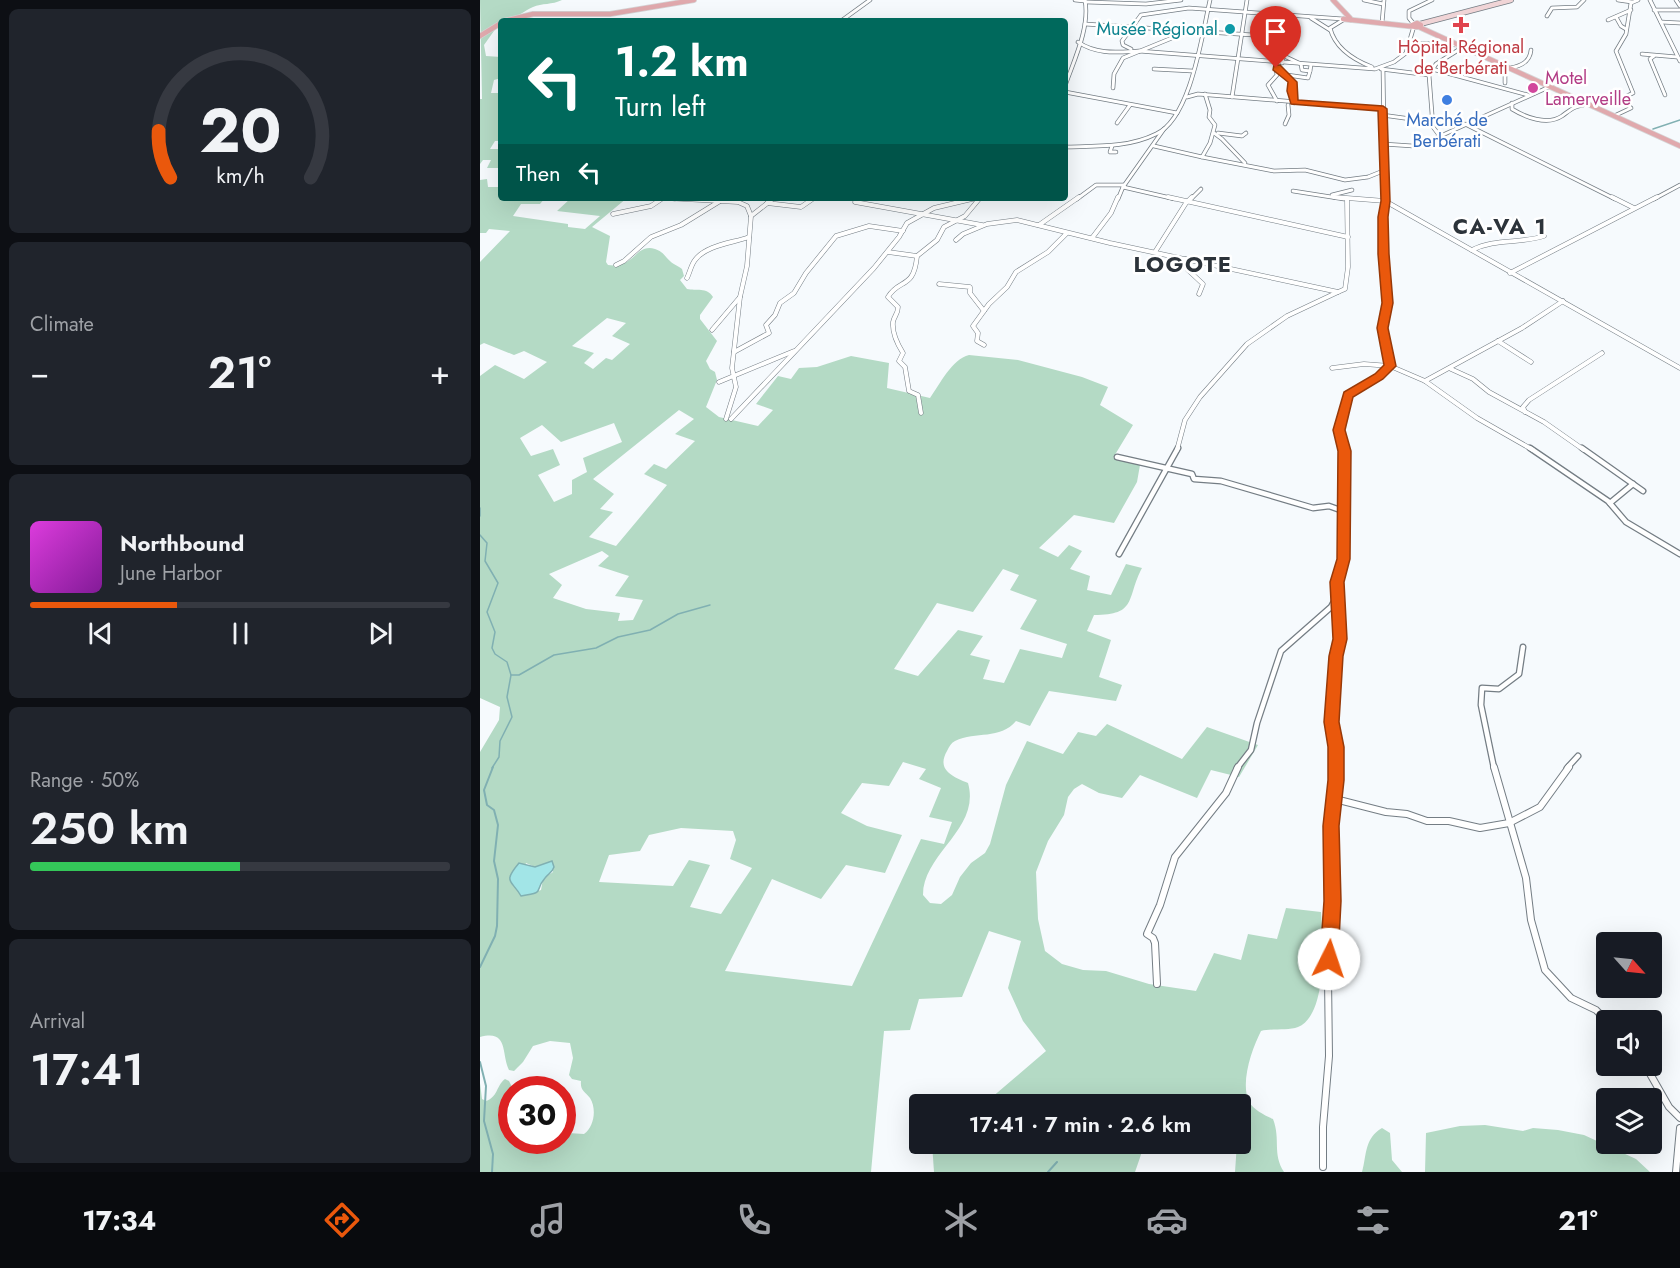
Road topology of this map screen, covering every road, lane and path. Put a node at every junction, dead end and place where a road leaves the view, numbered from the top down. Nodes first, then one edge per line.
1 (694, 0) edge
2 (870, 0) edge
3 (1075, 0) edge
4 (1181, 0) edge
5 (1210, 0) edge
6 (1247, 0) edge
7 (1333, 0) edge
8 (1364, 0) edge
9 (1432, 0) edge
10 (1511, 0) edge
11 (1584, 0) edge
12 (1618, 0) edge
13 (1638, 0) edge
14 (1650, 0) edge
15 (1676, 0) edge
16 (1086, 1) edge
17 (1383, 2) edge
18 (1632, 2) junction
19 (1680, 8) edge
20 (1208, 10) junction
21 (1630, 10) junction
22 (1654, 10) junction
23 (1245, 13) junction
24 (1286, 15) junction
25 (1547, 16) dead end
26 (1309, 17) junction
27 (518, 18) edge
28 (845, 18) edge
29 (1343, 18) junction
30 (1616, 18) junction
31 (1608, 20) dead end
32 (1661, 22) junction
33 (1382, 23) junction
34 (1680, 23) edge
35 (1084, 24) junction
36 (498, 25) edge
37 (1204, 25) junction
38 (1416, 25) junction
39 (1131, 26) junction
40 (1626, 29) junction
41 (1330, 30) junction
42 (1191, 31) junction
43 (1202, 32) junction
44 (1242, 34) junction
45 (480, 36) edge
46 (1285, 37) junction
47 (1078, 42) junction
48 (1409, 43) junction
49 (1461, 46) junction
50 (1532, 50) dead end
51 (1138, 51) junction
52 (1642, 54) dead end
53 (1195, 56) junction
54 (1284, 56) junction
55 (1654, 56) junction
56 (1237, 59) junction
57 (1679, 59) edge
58 (1072, 62) junction
59 (1279, 64) junction
60 (1301, 64) junction
61 (1068, 65) dead end
62 (1311, 65) junction
63 (1508, 68) junction
64 (1154, 69) dead end
65 (1381, 69) junction
66 (1432, 69) junction
67 (1192, 70) junction
68 (1493, 70) dead end
69 (1310, 71) junction
70 (1285, 75) junction
71 (1429, 75) junction
72 (1068, 76) edge
73 (1505, 83) dead end
74 (1549, 87) junction
75 (1113, 88) dead end
76 (1189, 90) junction
77 (1068, 93) edge
78 (1198, 94) junction
79 (1205, 94) junction
80 (1665, 95) dead end
81 (1529, 96) junction
82 (1232, 97) junction
83 (1187, 98) junction
84 (1277, 101) junction
85 (1291, 103) junction
86 (1512, 103) junction
87 (1587, 104) junction
88 (1130, 105) junction
89 (1383, 109) junction
90 (1178, 113) junction
91 (1382, 115) junction
92 (1614, 116) junction
93 (1433, 122) junction
94 (1117, 123) dead end
95 (1285, 124) dead end
96 (1465, 124) junction
97 (1165, 128) junction
98 (1215, 133) junction
99 (1246, 133) dead end
100 (1439, 135) junction
101 (1383, 144) junction
102 (1112, 146) junction
103 (1154, 146) junction
104 (1680, 146) edge
105 (1068, 147) edge
106 (1116, 152) dead end
107 (1202, 157) junction
108 (1247, 165) junction
109 (1383, 171) junction
110 (1680, 185) edge
111 (1123, 186) junction
112 (1202, 189) dead end
113 (1352, 190) dead end
114 (1293, 191) dead end
115 (1329, 196) junction
116 (1347, 199) junction
117 (659, 201) edge
118 (720, 201) joint
119 (770, 201) edge
120 (810, 201) edge
121 (965, 201) edge
122 (976, 201) edge
123 (1385, 201) junction
124 (855, 202) dead end
125 (767, 203) junction
126 (1186, 203) junction
127 (1634, 208) junction
128 (613, 213) dead end
129 (921, 214) junction
130 (750, 216) junction
131 (958, 222) junction
132 (982, 225) junction
133 (1040, 225) junction
134 (903, 231) junction
135 (1067, 233) junction
136 (1544, 236) dead end
137 (749, 237) junction
138 (1348, 237) junction
139 (1092, 238) junction
140 (956, 240) dead end
141 (1472, 250) junction
142 (888, 252) junction
143 (1155, 252) junction
144 (917, 256) junction
145 (1186, 260) junction
146 (616, 265) dead end
147 (1510, 273) junction
148 (687, 278) dead end
149 (939, 284) dead end
150 (1338, 292) junction
151 (1199, 294) dead end
152 (740, 297) junction
153 (1563, 301) junction
154 (984, 310) junction
155 (712, 330) dead end
156 (1498, 341) junction
157 (984, 345) dead end
158 (796, 350) junction
159 (735, 352) junction
160 (1602, 353) dead end
161 (1531, 362) dead end
162 (1390, 366) junction
163 (1332, 368) dead end
164 (1680, 368) edge
165 (1451, 369) junction
166 (732, 376) junction
167 (1425, 381) junction
168 (719, 382) dead end
169 (921, 413) dead end
170 (1526, 413) junction
171 (1117, 457) dead end
172 (1168, 469) junction
173 (1633, 484) junction
174 (1643, 491) dead end
175 (1610, 503) junction
176 (1343, 511) junction
177 (1119, 554) dead end
178 (1680, 554) edge
179 (1338, 594) junction
180 (1523, 647) dead end
181 (1578, 756) dead end
182 (1335, 799) junction
183 (1509, 823) junction
184 (1157, 984) dead end
185 (1596, 1010) edge
186 (1652, 1076) edge
187 (1680, 1118) edge
188 (1680, 1128) edge
189 (1323, 1167) dead end
190 (1676, 1172) edge

1 - 27 main road
2 - 28 street
3 - 16 street
4 - 16 street
5 - 20 street
6 - 23 street
7 - 29 main road
8 - 17 street
9 - 38 street
10 - 38 street
11 - 25 street
12 - 18 street
13 - 18 street
14 - 22 street
15 - 19 street
16 - 35 street
17 - 33 street
18 - 21 street
19 - 22 street
20 - 23 street
20 - 37 street
20 - 39 street
21 - 30 street
21 - 40 street
22 - 32 street
23 - 24 street
23 - 44 street
24 - 26 street
24 - 46 street
26 - 29 street
26 - 41 street
29 - 33 main road
29 - 41 street
30 - 31 street
30 - 40 street
32 - 34 street
32 - 57 street
33 - 38 main road
35 - 39 street
35 - 47 street
36 - 45 main road
37 - 42 street
37 - 43 street
38 - 48 street
38 - 49 main road
39 - 42 street
39 - 51 street
40 - 92 street
41 - 65 street
42 - 43 street
42 - 51 street
43 - 44 street
43 - 53 street
44 - 46 street
44 - 56 street
46 - 54 street
47 - 51 street
47 - 58 street
48 - 49 street
48 - 65 street
49 - 63 main road
49 - 66 street
50 - 63 street
51 - 53 street
51 - 75 street
52 - 55 street
53 - 56 street
53 - 67 street
54 - 59 street
54 - 60 street
55 - 57 street
55 - 80 street
56 - 59 street
56 - 82 street
58 - 61 street
58 - 72 street
59 - 60 street
59 - 70 street
59 - 84 street
60 - 62 street
60 - 69 street
62 - 65 street
62 - 69 street
63 - 68 street
63 - 73 street
63 - 74 main road
64 - 67 street
65 - 71 street
65 - 89 street
66 - 71 street
66 - 81 street
67 - 76 street
69 - 70 street
70 - 85 street
71 - 93 street
74 - 81 street
74 - 87 main road
76 - 78 street
76 - 83 street
77 - 88 street
78 - 79 street
78 - 83 street
79 - 82 street
79 - 98 street
81 - 86 street
82 - 84 street
83 - 90 street
84 - 85 street
85 - 89 street
85 - 95 street
86 - 87 street
86 - 96 street
87 - 92 main road
88 - 90 street
88 - 94 street
89 - 91 street
90 - 97 street
91 - 93 street
91 - 101 street
92 - 104 main road
93 - 100 street
96 - 100 street
96 - 127 street
97 - 102 street
97 - 103 street
98 - 99 street
98 - 107 street
98 - 108 street
100 - 101 street
101 - 109 street
102 - 105 street
102 - 106 street
103 - 107 street
103 - 111 street
107 - 108 street
108 - 109 street
109 - 123 street
110 - 127 street
111 - 126 street
111 - 133 street
111 - 139 street
112 - 126 street
113 - 115 street
114 - 115 street
115 - 116 street
116 - 123 street
116 - 138 street
117 - 128 street
118 - 130 street
118 - 146 street
119 - 125 street
120 - 125 street
121 - 129 street
122 - 131 street
123 - 141 street
123 - 162 street
124 - 129 street
125 - 130 street
126 - 138 street
126 - 143 street
127 - 147 street
129 - 131 street
129 - 134 street
130 - 137 street
131 - 132 street
131 - 144 street
132 - 133 street
132 - 140 street
133 - 135 street
134 - 142 street
134 - 159 street
135 - 139 street
135 - 154 street
136 - 141 street
137 - 148 street
137 - 152 street
138 - 150 street
139 - 143 street
141 - 147 street
142 - 144 street
142 - 158 street
143 - 145 street
144 - 169 street
145 - 150 street
145 - 151 street
147 - 153 street
149 - 154 street
150 - 172 street
152 - 155 street
152 - 159 street
153 - 156 street
153 - 164 street
154 - 157 street
156 - 161 street
156 - 165 street
158 - 166 street
158 - 166 street
159 - 166 street
160 - 170 street
162 - 163 street
162 - 167 street
162 - 176 street
165 - 167 street
165 - 170 street
166 - 168 street
167 - 175 street
170 - 173 street
171 - 172 street
172 - 176 street
172 - 177 street
173 - 174 street
173 - 175 street
175 - 178 street
176 - 179 street
179 - 182 street
179 - 184 street
180 - 183 street
181 - 183 street
182 - 183 street
182 - 189 street
183 - 185 street
186 - 187 street
188 - 190 street

